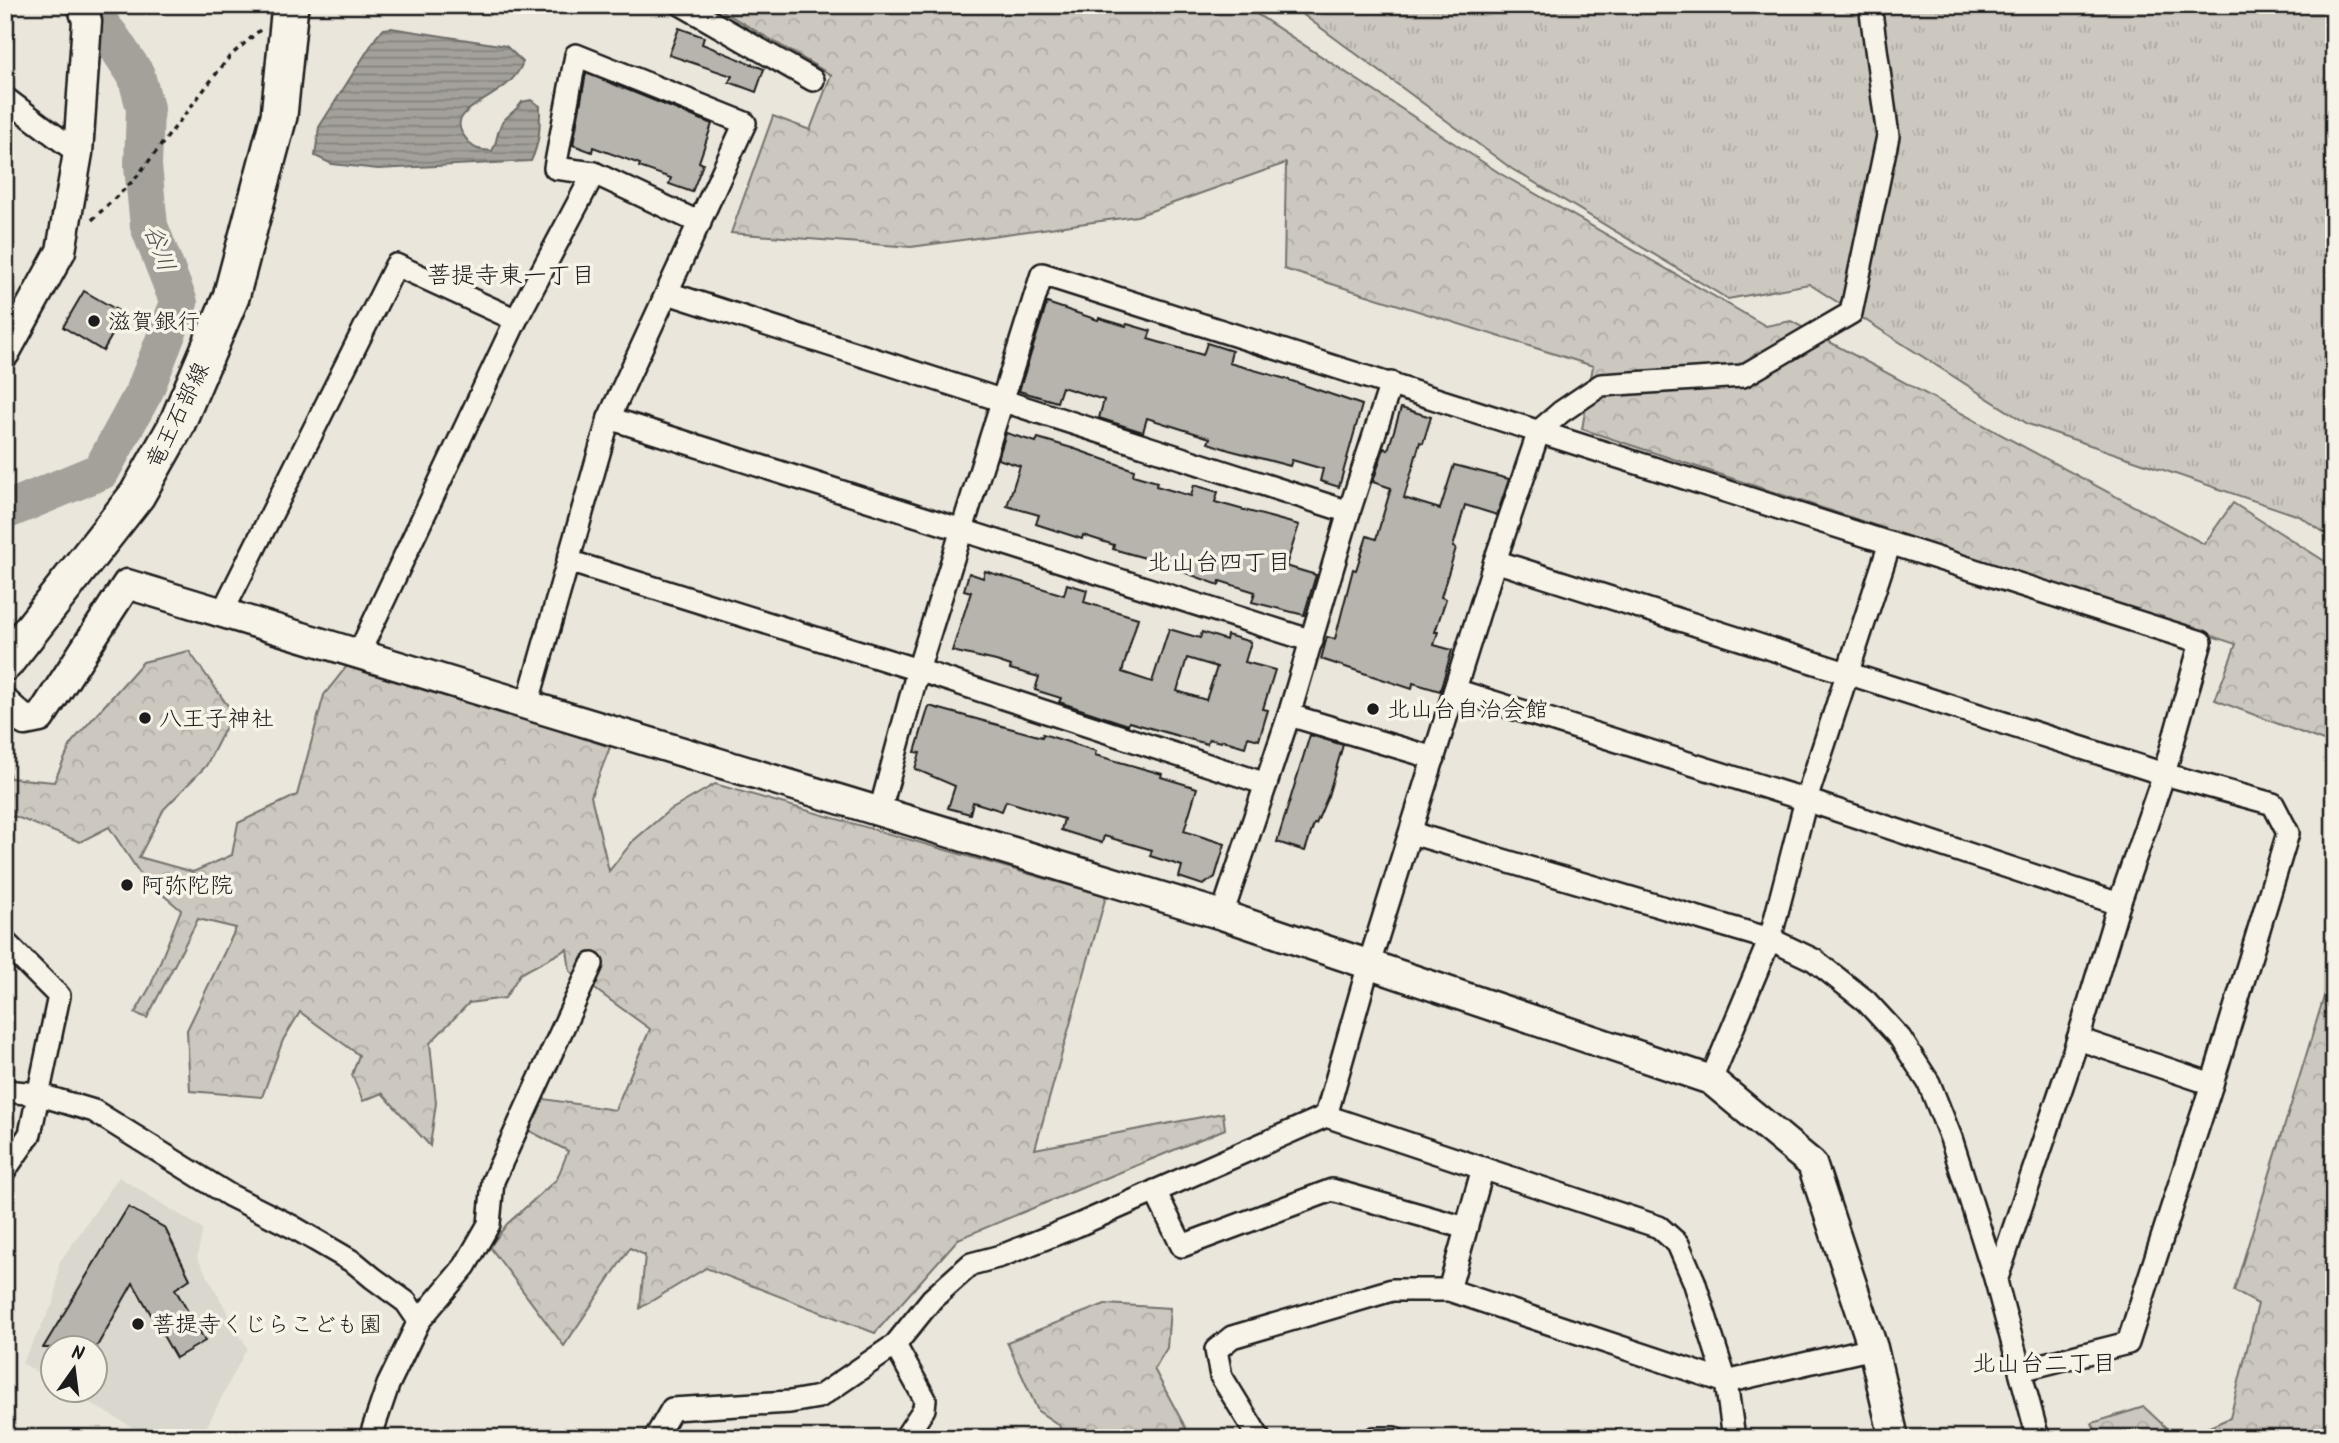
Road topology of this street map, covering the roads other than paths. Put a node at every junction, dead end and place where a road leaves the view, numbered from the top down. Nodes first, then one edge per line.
1 (82, 5) edge
2 (290, 5) edge
3 (682, 5) edge
4 (1870, 5) edge
5 (813, 80) dead end
6 (5, 98) edge
7 (78, 153) junction
8 (594, 173) junction
9 (700, 223) junction
10 (667, 293) junction
11 (516, 320) junction
12 (5, 353) edge
13 (1391, 383) junction
14 (1001, 401) junction
15 (609, 418) junction
16 (1539, 431) junction
17 (1349, 512) junction
18 (962, 529) junction
19 (1891, 542) junction
20 (568, 561) junction
21 (1495, 561) junction
22 (222, 613) junction
23 (1312, 641) junction
24 (358, 655) junction
25 (5, 663) edge
26 (918, 670) junction
27 (1848, 671) junction
28 (1455, 690) junction
29 (5, 703) edge
30 (527, 705) junction
31 (1289, 715) junction
32 (1434, 758) junction
33 (2164, 774) junction
34 (1266, 784) junction
35 (1806, 800) junction
36 (880, 811) junction
37 (1411, 832) junction
38 (2119, 904) junction
39 (1222, 915) junction
40 (1770, 939) junction
41 (5, 942) edge
42 (592, 964) dead end
43 (1369, 964) junction
44 (2078, 1040) junction
45 (1711, 1080) junction
46 (2212, 1084) junction
47 (5, 1091) edge
48 (37, 1094) junction
49 (1326, 1116) junction
50 (1483, 1168) junction
51 (5, 1170) edge
52 (1155, 1191) junction
53 (1466, 1228) junction
54 (1996, 1281) junction
55 (1449, 1290) junction
56 (419, 1321) junction
57 (895, 1345) junction
58 (1873, 1348) junction
59 (2021, 1370) junction
60 (1726, 1382) junction
61 (370, 1438) edge
62 (655, 1438) edge
63 (905, 1438) edge
64 (1259, 1438) edge
65 (1374, 1438) edge
66 (1394, 1438) edge
67 (1734, 1438) edge
68 (1894, 1438) edge
69 (2038, 1438) edge

1 - 7 street
2 - 25 main road, 竜王石部線
3 - 5 street
4 - 16 street
6 - 7 street
7 - 12 street
8 - 9 street
8 - 9 street
8 - 11 street
9 - 10 street
10 - 14 street
10 - 15 street
11 - 22 street
11 - 24 street
13 - 14 street
13 - 16 street
13 - 17 street
14 - 17 street
14 - 18 street
15 - 18 street
15 - 20 street
16 - 19 street
16 - 21 street
17 - 23 street
18 - 23 street
18 - 26 street
19 - 27 street
19 - 33 street
20 - 26 street
20 - 30 street
21 - 27 street
21 - 28 street
22 - 24 street
22 - 29 street
23 - 31 street
24 - 30 street
26 - 34 street
26 - 36 street
27 - 33 street
27 - 35 street
28 - 32 street
28 - 35 street
30 - 36 street
31 - 32 street
31 - 34 street
32 - 37 street
33 - 38 street
33 - 46 street
34 - 39 street
35 - 38 street
35 - 40 street
36 - 39 street
37 - 40 street
37 - 43 street
38 - 44 street
39 - 43 street
40 - 45 street
40 - 54 street
41 - 48 street
42 - 56 street
43 - 45 street
43 - 49 street
44 - 46 street
44 - 54 street
45 - 58 street
46 - 59 street
47 - 48 street
48 - 51 street
48 - 56 street
49 - 50 street
49 - 52 street
50 - 53 street
50 - 60 street
52 - 53 street
52 - 57 street
53 - 55 street
54 - 59 street
55 - 60 street
55 - 64 street
56 - 61 street
57 - 62 street
57 - 63 street
58 - 60 street
58 - 68 street
59 - 69 street
60 - 67 street
65 - 66 street

